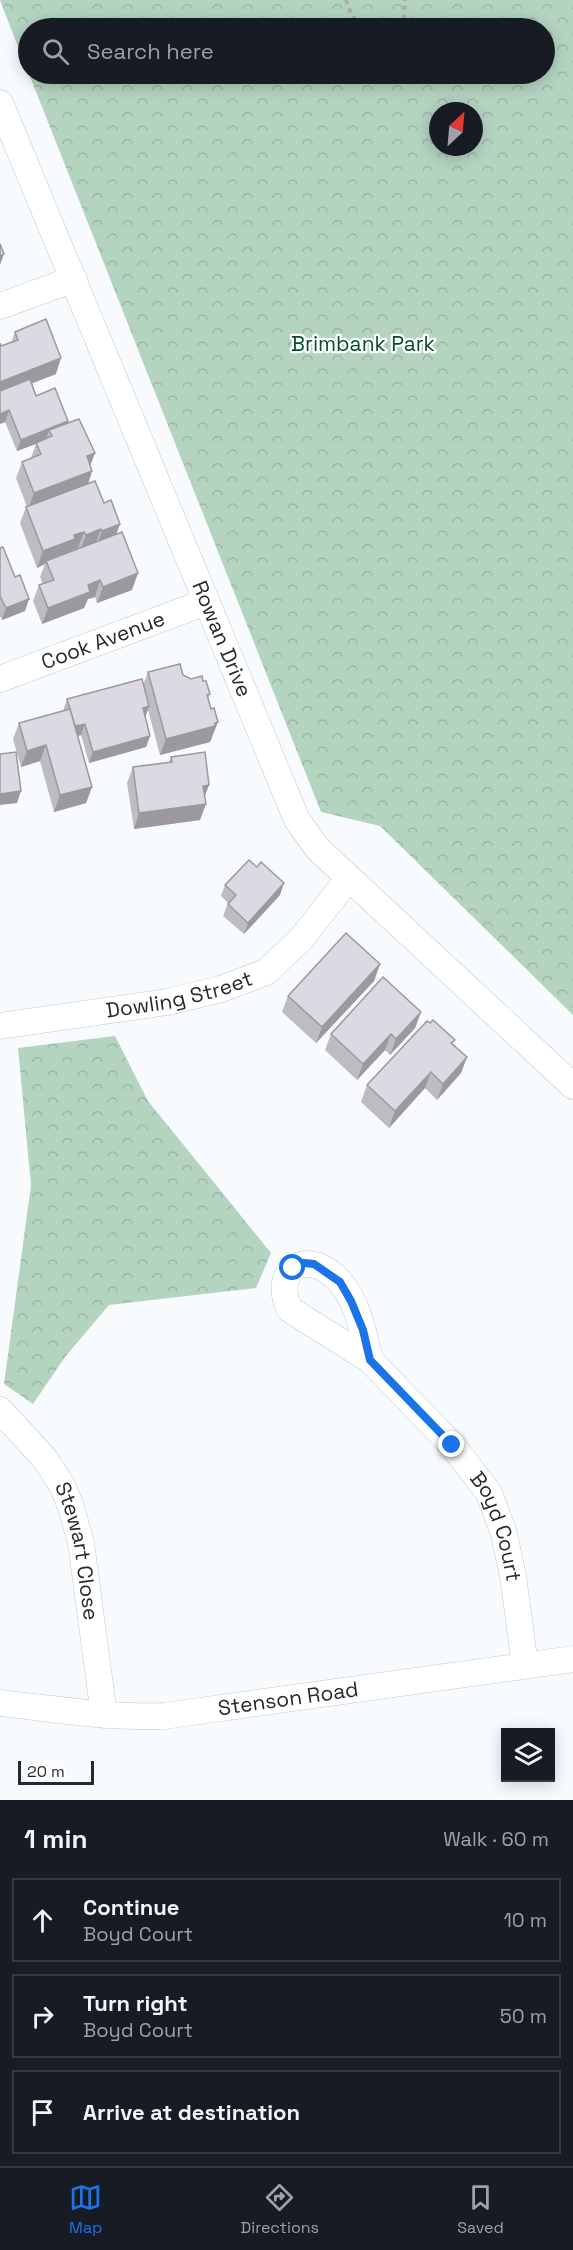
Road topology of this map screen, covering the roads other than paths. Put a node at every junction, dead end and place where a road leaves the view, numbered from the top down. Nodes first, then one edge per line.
1 (0, 104) edge
2 (74, 279) junction
3 (0, 306) edge
4 (206, 603) junction
5 (0, 679) edge
6 (349, 878) junction
7 (0, 1026) edge
8 (573, 1086) edge
9 (370, 1360) dead end
10 (0, 1410) edge
11 (573, 1659) edge
12 (525, 1665) junction
13 (0, 1703) edge
14 (104, 1715) junction

1 - 2 street, Rowan Drive
2 - 3 street
2 - 4 street, Rowan Drive
4 - 5 street, Cook Avenue
4 - 6 street, Rowan Drive
6 - 7 street, Dowling Street
6 - 8 street, Rowan Drive
9 - 12 street, Boyd Court
10 - 14 street, Stewart Close
11 - 12 street, Stenson Road
12 - 14 street, Stenson Road
13 - 14 street, Stenson Road

